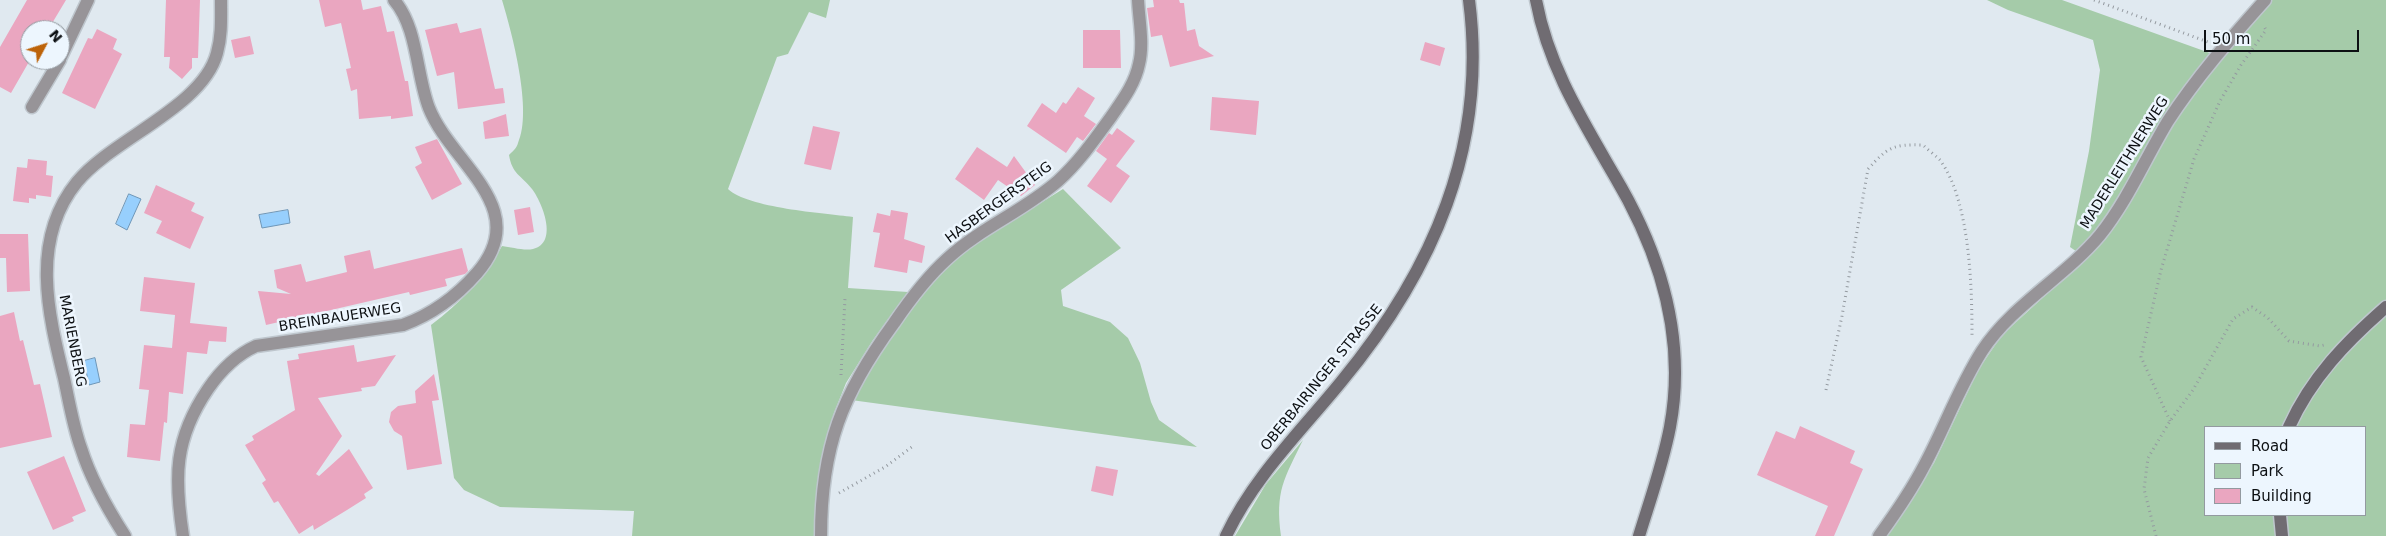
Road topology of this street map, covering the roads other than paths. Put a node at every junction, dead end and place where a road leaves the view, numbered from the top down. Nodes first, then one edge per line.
1 (88, 0) edge
2 (221, 0) edge
3 (394, 0) edge
4 (1138, 0) edge
5 (1470, 0) edge
6 (1536, 0) edge
7 (2264, 0) edge
8 (70, 39) edge
9 (54, 70) edge
10 (32, 107) dead end
11 (2386, 307) edge
12 (2290, 426) edge
13 (2280, 516) edge
14 (125, 536) edge
15 (183, 536) edge
16 (820, 536) edge
17 (1226, 536) edge
18 (1639, 536) edge
19 (1879, 536) edge
20 (2282, 536) edge

1 - 8 street
2 - 14 street, MARIENBERG
3 - 15 street, BREINBAUERWEG
4 - 16 street, HASBERGERSTEIG
5 - 17 street, OBERBAIRINGER STRASSE
6 - 18 street
7 - 19 street, MADERLEITHNERWEG
9 - 10 street
11 - 12 street
13 - 20 street

